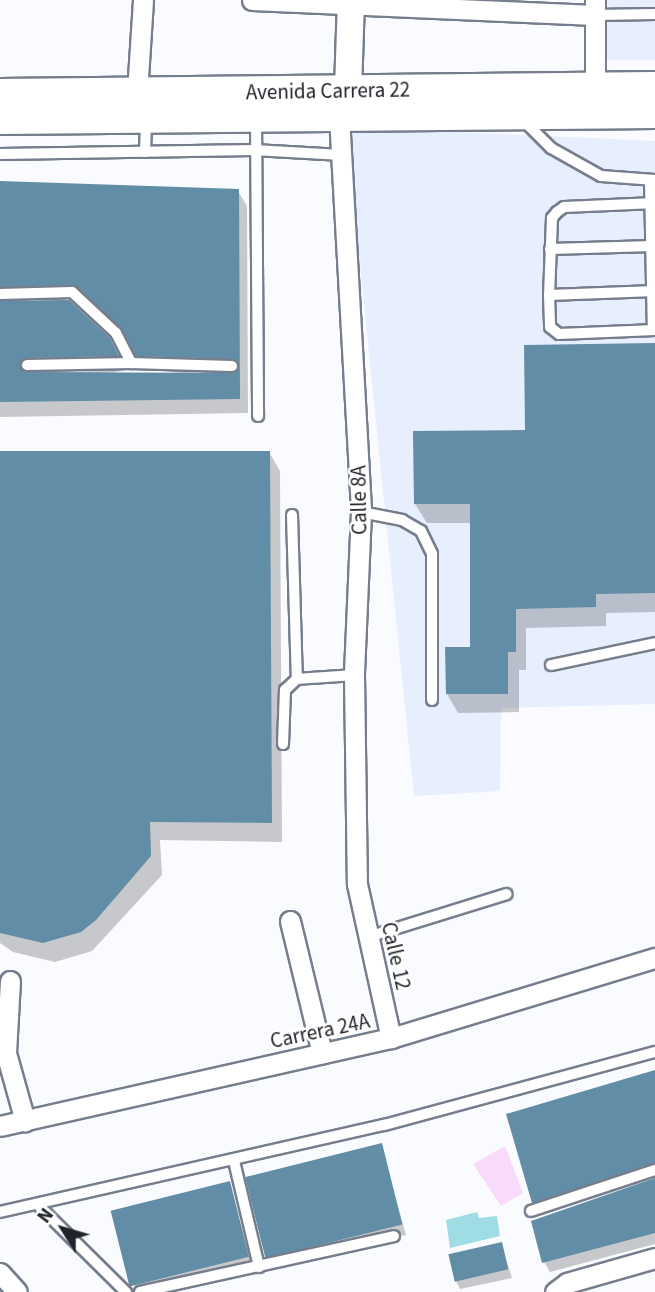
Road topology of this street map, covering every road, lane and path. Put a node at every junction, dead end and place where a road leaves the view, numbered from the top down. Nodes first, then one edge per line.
1 (143, 0) edge
2 (252, 0) edge
3 (351, 3) edge
4 (595, 8) edge
5 (655, 14) edge
6 (655, 87) edge
7 (595, 88) junction
8 (0, 94) edge
9 (344, 103) junction
10 (142, 105) junction
11 (655, 113) edge
12 (517, 114) junction
13 (256, 117) junction
14 (0, 119) edge
15 (254, 150) junction
16 (145, 152) junction
17 (0, 154) edge
18 (342, 155) junction
19 (652, 180) edge
20 (653, 203) edge
21 (653, 246) edge
22 (550, 249) junction
23 (654, 291) edge
24 (0, 294) edge
25 (549, 295) junction
26 (654, 330) edge
27 (131, 363) junction
28 (27, 365) dead end
29 (232, 366) dead end
30 (258, 416) dead end
31 (361, 512) junction
32 (292, 515) dead end
33 (655, 643) edge
34 (551, 665) dead end
35 (354, 675) junction
36 (297, 679) junction
37 (432, 700) dead end
38 (283, 744) dead end
39 (357, 884) joint
40 (507, 894) dead end
41 (290, 921) dead end
42 (368, 937) junction
43 (649, 958) edge
44 (10, 981) dead end
45 (391, 1038) junction
46 (655, 1052) edge
47 (322, 1053) junction
48 (25, 1121) junction
49 (0, 1126) edge
50 (234, 1161) junction
51 (655, 1170) edge
52 (38, 1205) junction
53 (531, 1211) dead end
54 (0, 1212) edge
55 (394, 1236) dead end
56 (655, 1258) edge
57 (259, 1266) junction
58 (0, 1273) edge
59 (17, 1292) edge
60 (126, 1292) edge
61 (140, 1292) edge
62 (555, 1292) edge

1 - 10 street
2 - 3 street
3 - 4 street
3 - 9 street, Calle 8A
4 - 5 lane
4 - 7 street
6 - 7 main road, Avenida Carrera 22
7 - 9 main road, Avenida Carrera 22
8 - 10 main road, Avenida Carrera 22
9 - 10 main road, Avenida Carrera 22
9 - 12 main road, Avenida Carrera 22
9 - 13 main road, Avenida Carrera 22
9 - 18 street, Calle 8A
10 - 13 main road, Avenida Carrera 22
10 - 14 main road, Avenida Carrera 22
10 - 16 lane
11 - 12 main road, Avenida Carrera 22
12 - 19 lane
13 - 15 lane
15 - 16 lane
15 - 18 lane
15 - 30 lane
16 - 17 lane
18 - 31 street, Calle 8A
19 - 20 lane
20 - 21 lane
20 - 22 lane
21 - 22 lane
21 - 23 lane
22 - 25 lane
23 - 25 lane
23 - 26 lane
24 - 27 lane
25 - 26 lane
27 - 28 lane
27 - 29 lane
31 - 35 street, Calle 8A
31 - 37 lane
32 - 36 lane
33 - 34 lane
35 - 36 lane
35 - 39 street, Calle 8A
36 - 38 lane
39 - 42 street, Calle 12
40 - 42 lane
41 - 47 street
42 - 45 street, Calle 12
43 - 45 street, Carrera 24A
44 - 48 street
45 - 47 street, Carrera 24A
46 - 50 lane
47 - 48 street, Carrera 24A
48 - 49 street, Carrera 24A
50 - 52 lane
50 - 57 lane
51 - 53 lane
52 - 54 lane
52 - 60 lane
55 - 57 lane
56 - 62 street
57 - 61 lane
58 - 59 street

